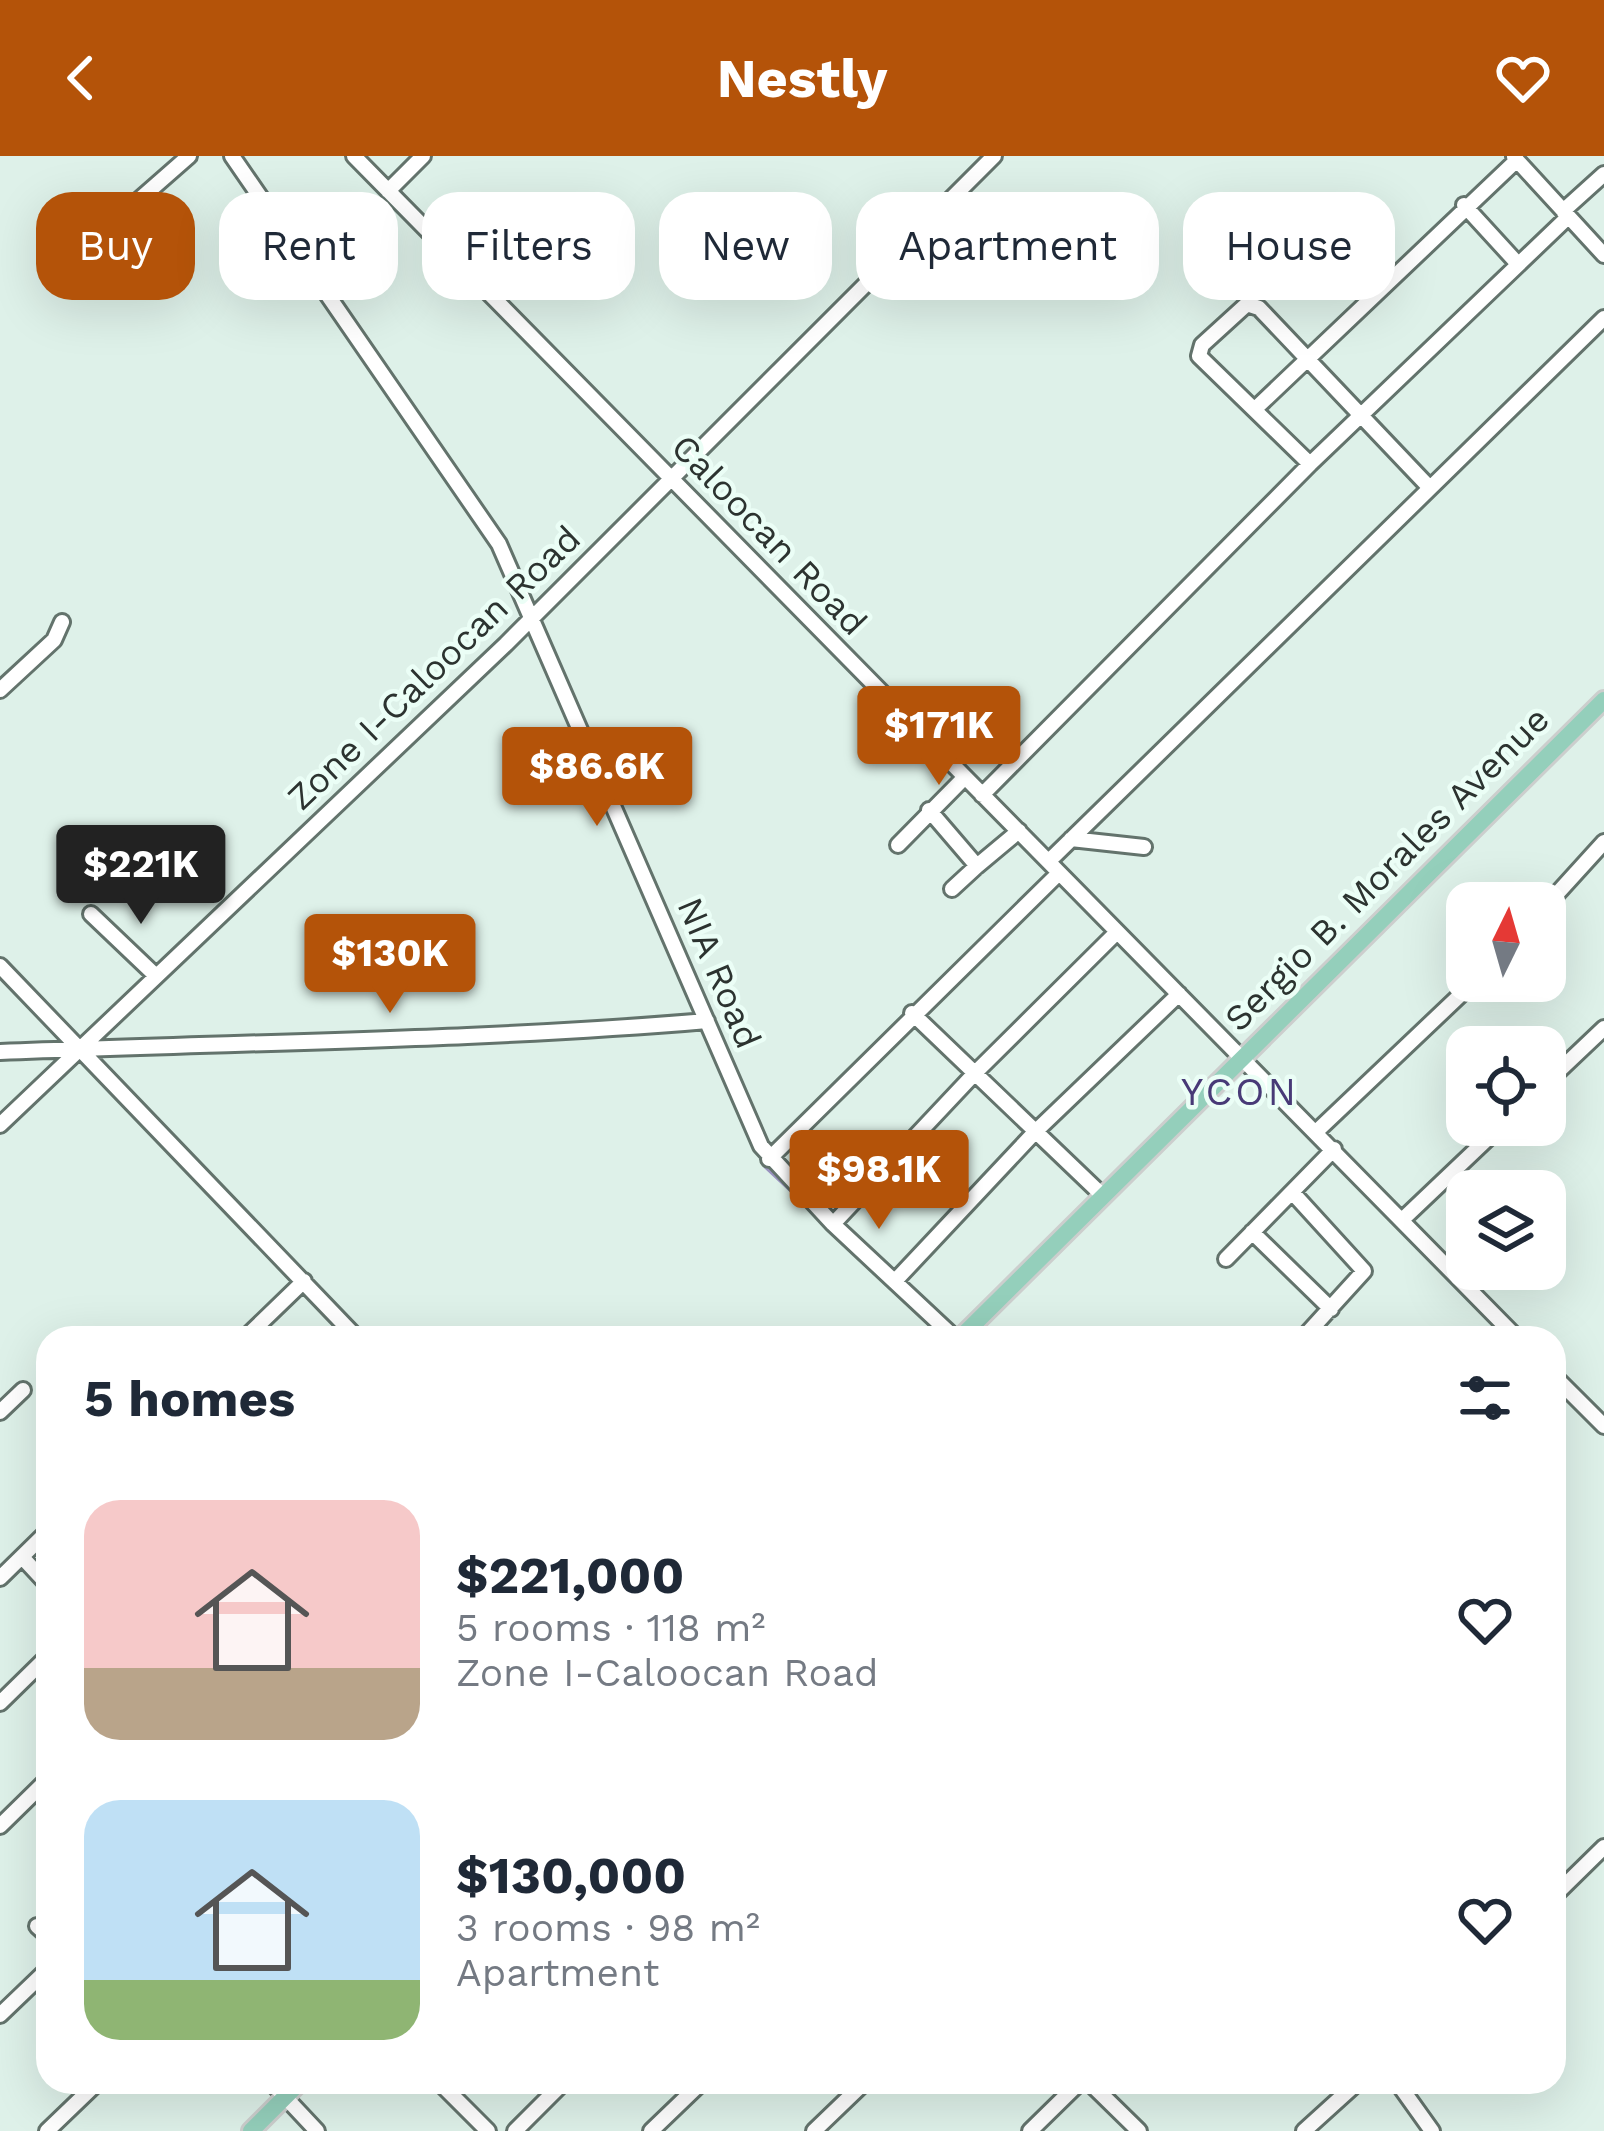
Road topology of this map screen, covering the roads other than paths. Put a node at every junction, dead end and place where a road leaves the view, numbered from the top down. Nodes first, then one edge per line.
1 (189, 156) edge
2 (232, 156) edge
3 (354, 156) edge
4 (423, 156) edge
5 (994, 156) edge
6 (1515, 158) edge
7 (1604, 173) edge
8 (388, 190) junction
9 (148, 192) edge
10 (1464, 205) junction
11 (1565, 214) junction
12 (1604, 255) edge
13 (1518, 264) junction
14 (1604, 318) edge
15 (1309, 358) junction
16 (1256, 410) junction
17 (1364, 416) junction
18 (1310, 464) junction
19 (674, 478) junction
20 (1429, 487) junction
21 (532, 618) junction
22 (62, 622) dead end
23 (0, 690) edge
24 (1604, 700) edge
25 (964, 778) junction
26 (982, 795) junction
27 (929, 810) junction
28 (1019, 831) junction
29 (1071, 839) junction
30 (1604, 842) edge
31 (898, 845) dead end
32 (1144, 847) dead end
33 (976, 866) junction
34 (1054, 867) junction
35 (1566, 884) edge
36 (952, 889) dead end
37 (92, 914) dead end
38 (1117, 932) junction
39 (0, 967) edge
40 (155, 976) junction
41 (1179, 994) junction
42 (1453, 1002) edge
43 (912, 1013) junction
44 (707, 1021) junction
45 (1604, 1028) edge
46 (78, 1048) junction
47 (0, 1052) edge
48 (1244, 1056) junction
49 (1566, 1064) edge
50 (975, 1072) junction
51 (0, 1124) edge
52 (1317, 1131) junction
53 (1035, 1132) junction
54 (1480, 1146) edge
55 (1334, 1149) junction
56 (769, 1159) junction
57 (1292, 1192) junction
58 (1101, 1194) junction
59 (1402, 1220) junction
60 (833, 1224) junction
61 (1252, 1232) junction
62 (1226, 1259) dead end
63 (896, 1280) junction
64 (304, 1281) junction
65 (1331, 1309) junction
66 (257, 1326) edge
67 (346, 1326) edge
68 (944, 1326) edge
69 (969, 1326) edge
70 (1315, 1326) edge
71 (1505, 1326) edge
72 (1566, 1388) edge
73 (23, 1390) dead end
74 (0, 1412) edge
75 (1604, 1426) edge
76 (36, 1543) edge
77 (22, 1557) junction
78 (36, 1572) edge
79 (0, 1578) edge
80 (36, 1668) edge
81 (0, 1703) edge
82 (36, 1791) edge
83 (0, 1826) edge
84 (1604, 1847) edge
85 (1566, 1884) edge
86 (36, 1981) edge
87 (0, 2015) edge
88 (86, 2094) edge
89 (282, 2094) edge
90 (288, 2094) edge
91 (452, 2094) edge
92 (552, 2094) edge
93 (689, 2094) edge
94 (853, 2094) edge
95 (1071, 2094) edge
96 (1097, 2094) edge
97 (1345, 2094) edge
98 (1406, 2094) edge
99 (285, 2097) junction
100 (47, 2131) edge
101 (250, 2131) edge
102 (317, 2131) edge
103 (488, 2131) edge
104 (515, 2131) edge
105 (651, 2131) edge
106 (814, 2131) edge
107 (1030, 2131) edge
108 (1139, 2131) edge
109 (1304, 2131) edge
110 (1432, 2131) edge

1 - 9 street
2 - 21 street, NIA Road
3 - 8 street, Caloocan Road
4 - 8 street
5 - 19 street, Zone I-Caloocan Road
6 - 10 street
6 - 11 street
7 - 11 street
8 - 19 street, Caloocan Road
10 - 13 street
10 - 15 street
11 - 12 street
11 - 13 street
13 - 17 street
14 - 20 street
15 - 16 street
15 - 16 street
15 - 17 street
16 - 18 street
17 - 18 street
17 - 20 street
18 - 26 street
19 - 21 street, Zone I-Caloocan Road
19 - 25 street, Caloocan Road
20 - 29 street
21 - 40 street, Zone I-Caloocan Road
21 - 44 street, NIA Road
22 - 23 street
24 - 48 main road, Sergio B. Morales Avenue
25 - 26 street, Caloocan Road
25 - 27 street
26 - 28 street, Caloocan Road
27 - 31 street
27 - 33 street
28 - 33 street
28 - 34 street, Caloocan Road
29 - 32 street
29 - 34 street
30 - 35 street
33 - 36 street
34 - 38 street, Caloocan Road
34 - 43 street
37 - 40 street
38 - 41 street, Caloocan Road
38 - 50 street
39 - 46 street
40 - 46 street, Zone I-Caloocan Road
41 - 48 street, Caloocan Road
41 - 53 street
42 - 52 street
43 - 50 street
43 - 56 street
44 - 46 street
44 - 56 street, NIA Road
45 - 49 street
46 - 47 street
46 - 51 street, Zone I-Caloocan Road
46 - 64 street
48 - 52 street, Caloocan Road
48 - 58 main road, Sergio B. Morales Avenue
50 - 53 street
50 - 60 street
52 - 55 street, Caloocan Road
53 - 58 street
53 - 63 street
54 - 59 street
55 - 57 street
55 - 59 street, Caloocan Road
56 - 60 street, NIA Road
57 - 61 street
57 - 65 street
58 - 69 main road, Sergio B. Morales Avenue
59 - 71 street, Caloocan Road
60 - 63 street, NIA Road
61 - 62 street
61 - 65 street
63 - 68 street, NIA Road
64 - 66 street
64 - 67 street
65 - 70 street
72 - 75 street
73 - 74 street
76 - 77 street
77 - 78 street
77 - 79 street
80 - 81 street
82 - 83 street
84 - 85 street
86 - 87 street
88 - 100 street
89 - 99 street
90 - 99 main road
91 - 103 street
92 - 104 street
93 - 105 street
94 - 106 street
95 - 107 street
96 - 108 street
97 - 109 street
98 - 110 street
99 - 101 main road
99 - 102 street

